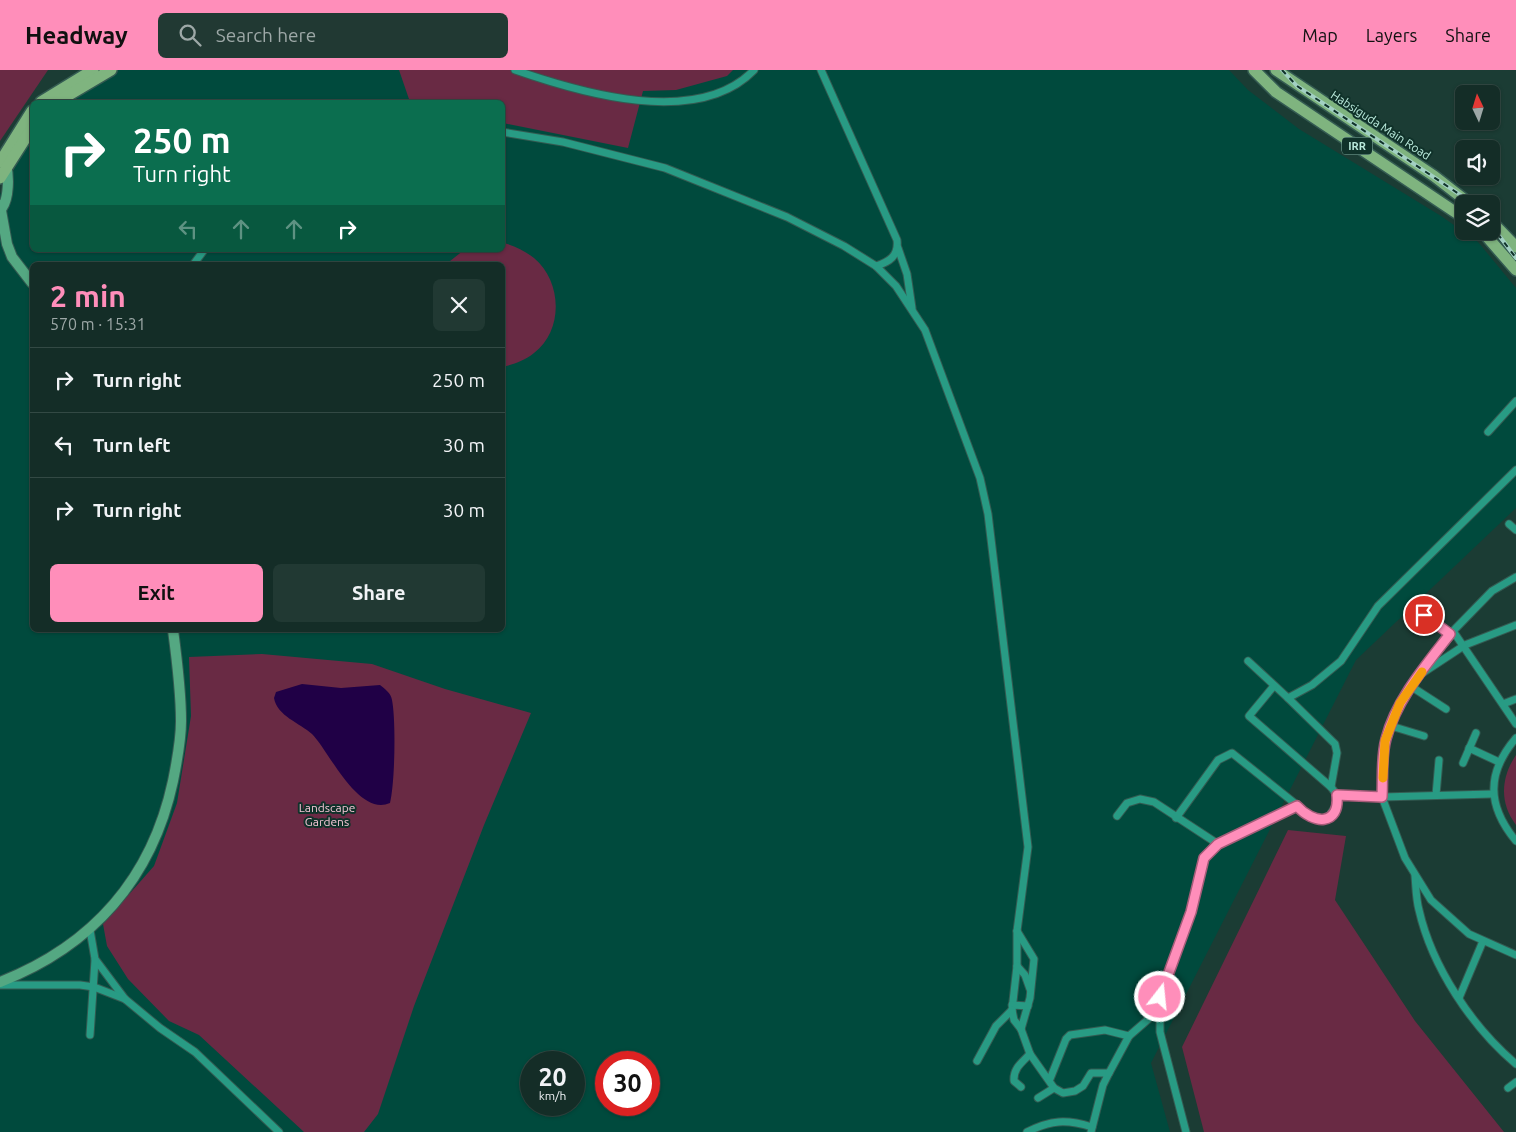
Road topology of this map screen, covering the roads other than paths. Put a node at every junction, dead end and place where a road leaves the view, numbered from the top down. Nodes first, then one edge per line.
1 (93, 70) edge
2 (111, 70) edge
3 (515, 70) edge
4 (754, 70) edge
5 (821, 70) edge
6 (1254, 70) edge
7 (1276, 70) edge
8 (1296, 85) junction
9 (1286, 99) junction
10 (44, 100) edge
11 (60, 100) edge
12 (30, 115) edge
13 (30, 130) edge
14 (505, 132) edge
15 (3, 163) edge
16 (0, 178) edge
17 (0, 187) edge
18 (1458, 195) edge
19 (1, 206) edge
20 (1455, 212) edge
21 (2, 231) edge
22 (1500, 231) edge
23 (1490, 240) edge
24 (898, 248) junction
25 (1516, 248) edge
26 (876, 266) junction
27 (1516, 270) edge
28 (30, 280) edge
29 (912, 309) junction
30 (1516, 401) edge
31 (1488, 432) dead end
32 (1516, 470) edge
33 (1509, 524) dead end
34 (1516, 530) edge
35 (1516, 577) edge
36 (1424, 615) dead end
37 (1516, 625) edge
38 (173, 632) edge
39 (1452, 632) junction
40 (1465, 645) junction
41 (1248, 661) dead end
42 (1421, 674) junction
43 (1273, 687) junction
44 (1412, 687) junction
45 (1288, 698) junction
46 (1516, 699) edge
47 (1503, 704) junction
48 (1446, 708) dead end
49 (1516, 724) edge
50 (1391, 726) junction
51 (1476, 733) dead end
52 (1424, 736) dead end
53 (1516, 738) edge
54 (1468, 748) junction
55 (1440, 760) dead end
56 (1499, 762) junction
57 (1463, 763) dead end
58 (1331, 787) junction
59 (1492, 794) junction
60 (1337, 795) junction
61 (1436, 795) junction
62 (1382, 797) junction
63 (1297, 806) junction
64 (1117, 816) dead end
65 (1176, 818) junction
66 (1516, 841) edge
67 (1218, 844) junction
68 (1415, 873) junction
69 (90, 930) junction
70 (1016, 931) junction
71 (1483, 941) junction
72 (1516, 955) edge
73 (95, 959) junction
74 (1017, 966) junction
75 (0, 983) edge
76 (94, 987) junction
77 (1031, 991) junction
78 (1459, 998) junction
79 (126, 999) junction
80 (1028, 1006) junction
81 (1012, 1007) junction
82 (1160, 1009) junction
83 (1021, 1029) junction
84 (90, 1035) dead end
85 (1128, 1036) junction
86 (1030, 1054) junction
87 (978, 1061) dead end
88 (1516, 1064) edge
89 (1109, 1074) junction
90 (1050, 1079) junction
91 (1516, 1082) edge
92 (1021, 1087) dead end
93 (1054, 1088) junction
94 (1508, 1088) dead end
95 (1038, 1098) dead end
96 (1091, 1130) edge
97 (279, 1132) edge
98 (1027, 1132) edge
99 (1186, 1132) edge

1 - 10 main road
2 - 11 main road
3 - 4 street
5 - 24 street
6 - 9 main road, IRR
7 - 8 main road, Habsiguda Main Road / IRR
8 - 9 main road
8 - 18 main road, Habsiguda Main Road / IRR
9 - 20 main road, IRR
12 - 15 main road
13 - 15 main road
14 - 26 street
15 - 16 main road
15 - 17 main road
15 - 19 main road
19 - 21 main road
21 - 28 main road
22 - 25 main road
23 - 27 main road
24 - 26 street
24 - 29 street
26 - 29 street
29 - 70 street
30 - 31 street
32 - 45 street
33 - 34 street
35 - 39 street
36 - 39 street
37 - 40 street
38 - 69 main road
39 - 40 street
39 - 42 street
40 - 42 street
40 - 47 street
41 - 43 street
42 - 44 street
43 - 45 street
43 - 58 street
44 - 48 street
44 - 50 street
45 - 58 street
46 - 47 street
47 - 49 street
50 - 52 street
50 - 62 street
51 - 54 street
53 - 56 street
54 - 56 street
54 - 57 street
55 - 61 street
56 - 59 street
58 - 60 street
59 - 61 street
59 - 66 street
60 - 62 street
60 - 63 street
61 - 62 street
62 - 68 street
63 - 65 street
63 - 67 street
64 - 65 street
65 - 67 street
67 - 82 street
68 - 71 street
68 - 78 street
69 - 73 street
69 - 75 main road
70 - 74 street
70 - 77 street
71 - 72 street
71 - 78 street
73 - 76 street
73 - 79 street
74 - 77 street
74 - 81 street
75 - 76 street
76 - 79 street
76 - 84 street
77 - 80 street
78 - 88 street
79 - 97 street
80 - 81 street
80 - 83 street
81 - 83 street
81 - 87 street
82 - 85 street
82 - 99 street
83 - 86 street
85 - 89 street
85 - 90 street
86 - 90 street
86 - 92 street
89 - 93 street
89 - 96 street
90 - 93 street
91 - 94 street
93 - 95 street
96 - 98 street

